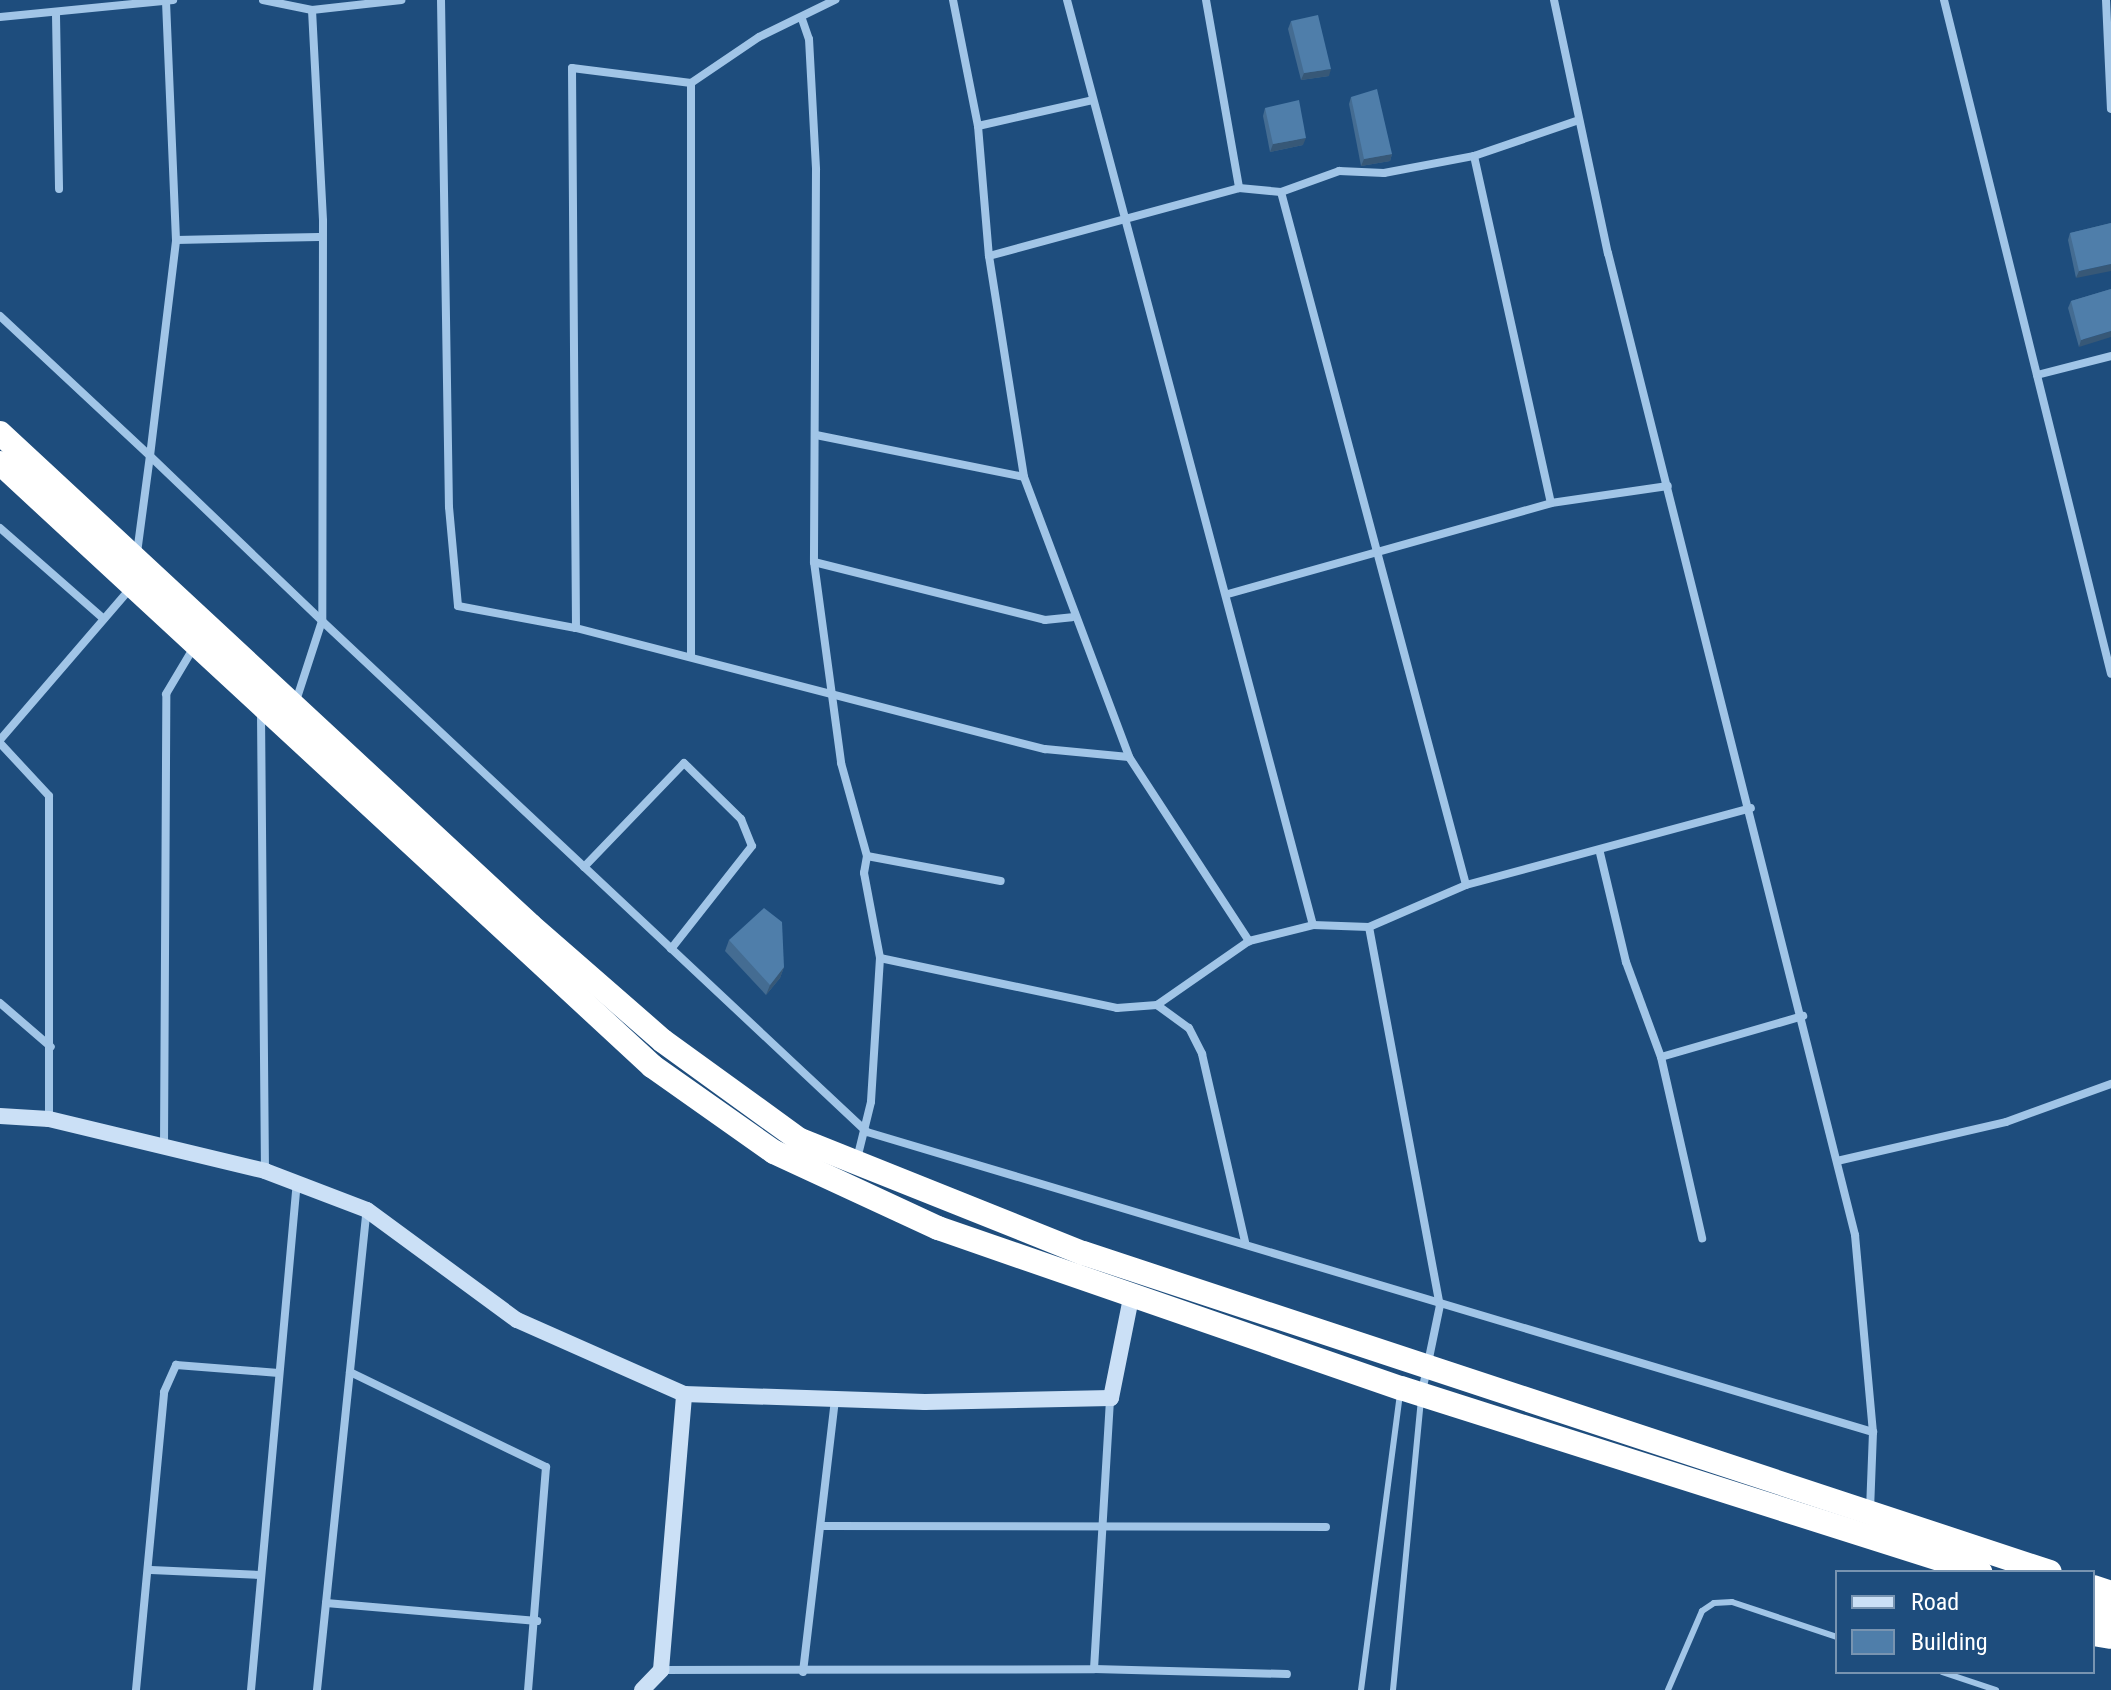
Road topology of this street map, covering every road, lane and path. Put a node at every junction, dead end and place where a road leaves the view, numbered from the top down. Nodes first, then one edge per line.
1 (263, 0) edge
2 (401, 0) edge
3 (441, 0) edge
4 (835, 0) edge
5 (953, 0) edge
6 (1067, 0) edge
7 (1206, 0) edge
8 (1554, 0) edge
9 (1944, 0) edge
10 (2106, 0) edge
11 (170, 1) edge
12 (312, 10) junction
13 (56, 15) junction
14 (0, 17) edge
15 (802, 19) junction
16 (2110, 67) edge
17 (691, 83) junction
18 (1089, 101) junction
19 (2111, 109) edge
20 (1579, 120) junction
21 (978, 126) junction
22 (1474, 156) junction
23 (1239, 188) junction
24 (59, 189) dead end
25 (1281, 192) junction
26 (1124, 225) junction
27 (319, 237) junction
28 (176, 240) junction
29 (989, 256) junction
30 (0, 316) edge
31 (2111, 356) edge
32 (2037, 375) junction
33 (0, 433) edge
34 (816, 435) junction
35 (150, 456) junction
36 (0, 463) edge
37 (1024, 477) junction
38 (1668, 486) junction
39 (1551, 503) junction
40 (0, 528) edge
41 (1377, 552) junction
42 (137, 553) junction
43 (814, 562) junction
44 (133, 585) junction
45 (1228, 594) junction
46 (1072, 617) junction
47 (104, 619) junction
48 (322, 621) junction
49 (576, 628) junction
50 (195, 646) junction
51 (691, 656) junction
52 (2111, 674) edge
53 (831, 694) junction
54 (261, 705) junction
55 (295, 706) junction
56 (0, 742) edge
57 (1129, 757) junction
58 (1751, 808) junction
59 (1600, 853) junction
60 (867, 856) junction
61 (584, 867) junction
62 (1001, 881) dead end
63 (1466, 885) junction
64 (1313, 925) junction
65 (1369, 927) junction
66 (1249, 941) junction
67 (671, 949) junction
68 (880, 958) junction
69 (0, 1003) edge
70 (1157, 1005) junction
71 (1803, 1016) junction
72 (51, 1047) junction
73 (1661, 1057) junction
74 (2111, 1084) edge
75 (0, 1116) edge
76 (49, 1119) junction
77 (867, 1132) junction
78 (164, 1146) junction
79 (1837, 1161) junction
80 (855, 1167) junction
81 (265, 1171) junction
82 (297, 1181) junction
83 (367, 1210) junction
84 (1702, 1238) dead end
85 (1245, 1242) junction
86 (1132, 1293) junction
87 (1440, 1305) junction
88 (1422, 1360) junction
89 (350, 1372) junction
90 (279, 1373) junction
91 (1412, 1390) junction
92 (684, 1394) junction
93 (1111, 1398) junction
94 (835, 1400) junction
95 (1873, 1432) junction
96 (1870, 1510) junction
97 (824, 1526) junction
98 (1326, 1527) dead end
99 (1103, 1529) junction
100 (1957, 1567) edge
101 (151, 1570) junction
102 (2044, 1570) edge
103 (261, 1575) junction
104 (326, 1603) junction
105 (537, 1621) junction
106 (1835, 1636) edge
107 (1094, 1669) junction
108 (661, 1670) junction
109 (803, 1672) junction
110 (1287, 1674) dead end
111 (1948, 1674) edge
112 (136, 1690) edge
113 (251, 1690) edge
114 (317, 1690) edge
115 (528, 1690) edge
116 (642, 1690) edge
117 (1361, 1690) edge
118 (1393, 1690) edge
119 (1668, 1690) edge
120 (1996, 1690) edge

1 - 12 street
2 - 12 street
3 - 49 street
4 - 15 street
5 - 21 street
6 - 18 street
7 - 23 street
8 - 20 street
9 - 32 street
10 - 16 street
11 - 13 street
11 - 28 street
12 - 27 street
13 - 14 street
13 - 24 street
15 - 17 street
15 - 34 street
16 - 19 street
17 - 49 street
17 - 51 street
18 - 21 street
18 - 26 street
20 - 22 street
20 - 38 street
21 - 29 street
22 - 25 street
22 - 39 street
23 - 25 street
23 - 26 street
25 - 41 street
26 - 29 street
26 - 45 street
27 - 28 street
27 - 48 street
28 - 35 street
29 - 37 street
30 - 35 street
31 - 32 street
32 - 52 street
33 - 42 highway
34 - 37 street
34 - 43 street
35 - 42 street
35 - 48 street
36 - 44 highway
37 - 46 street
38 - 39 street
38 - 58 street
39 - 41 street
40 - 47 street
41 - 45 street
41 - 63 street
42 - 44 street
42 - 55 highway
43 - 46 street
43 - 53 street
44 - 47 street
44 - 50 highway
45 - 64 street
46 - 57 street
47 - 56 street
48 - 55 street
48 - 61 street
49 - 51 street
50 - 54 highway
50 - 78 street
51 - 53 street
53 - 57 street
53 - 60 street
54 - 81 street
54 - 86 highway
55 - 80 highway
56 - 72 street
57 - 66 street
58 - 59 street
58 - 71 street
59 - 63 street
59 - 73 street
60 - 62 street
60 - 68 street
61 - 67 street
61 - 67 street
63 - 65 street
64 - 65 street
64 - 66 street
65 - 87 street
66 - 70 street
67 - 77 street
68 - 70 street
68 - 77 street
69 - 72 street
70 - 85 street
71 - 73 street
71 - 79 street
72 - 76 street
73 - 84 street
74 - 79 street
75 - 76 street
76 - 78 street
77 - 80 street
77 - 85 street
78 - 81 street
79 - 95 street
80 - 88 highway
81 - 82 street
82 - 83 street
82 - 90 street
83 - 89 street
83 - 92 street
85 - 87 street
86 - 91 highway
86 - 93 street
87 - 88 street
87 - 95 street
88 - 91 street
88 - 91 street
88 - 96 highway
89 - 104 street
89 - 105 street
90 - 101 street
90 - 103 street
91 - 100 highway
91 - 117 lane
91 - 118 lane
92 - 94 street
92 - 108 street
93 - 94 street
93 - 99 street
94 - 97 street
95 - 96 street
96 - 102 highway
97 - 99 street
97 - 109 street
98 - 99 street
99 - 107 street
101 - 103 street
101 - 112 street
103 - 113 street
104 - 105 street
104 - 114 street
105 - 115 street
106 - 119 lane
107 - 109 street
107 - 110 street
108 - 109 street
108 - 116 street
111 - 120 lane

